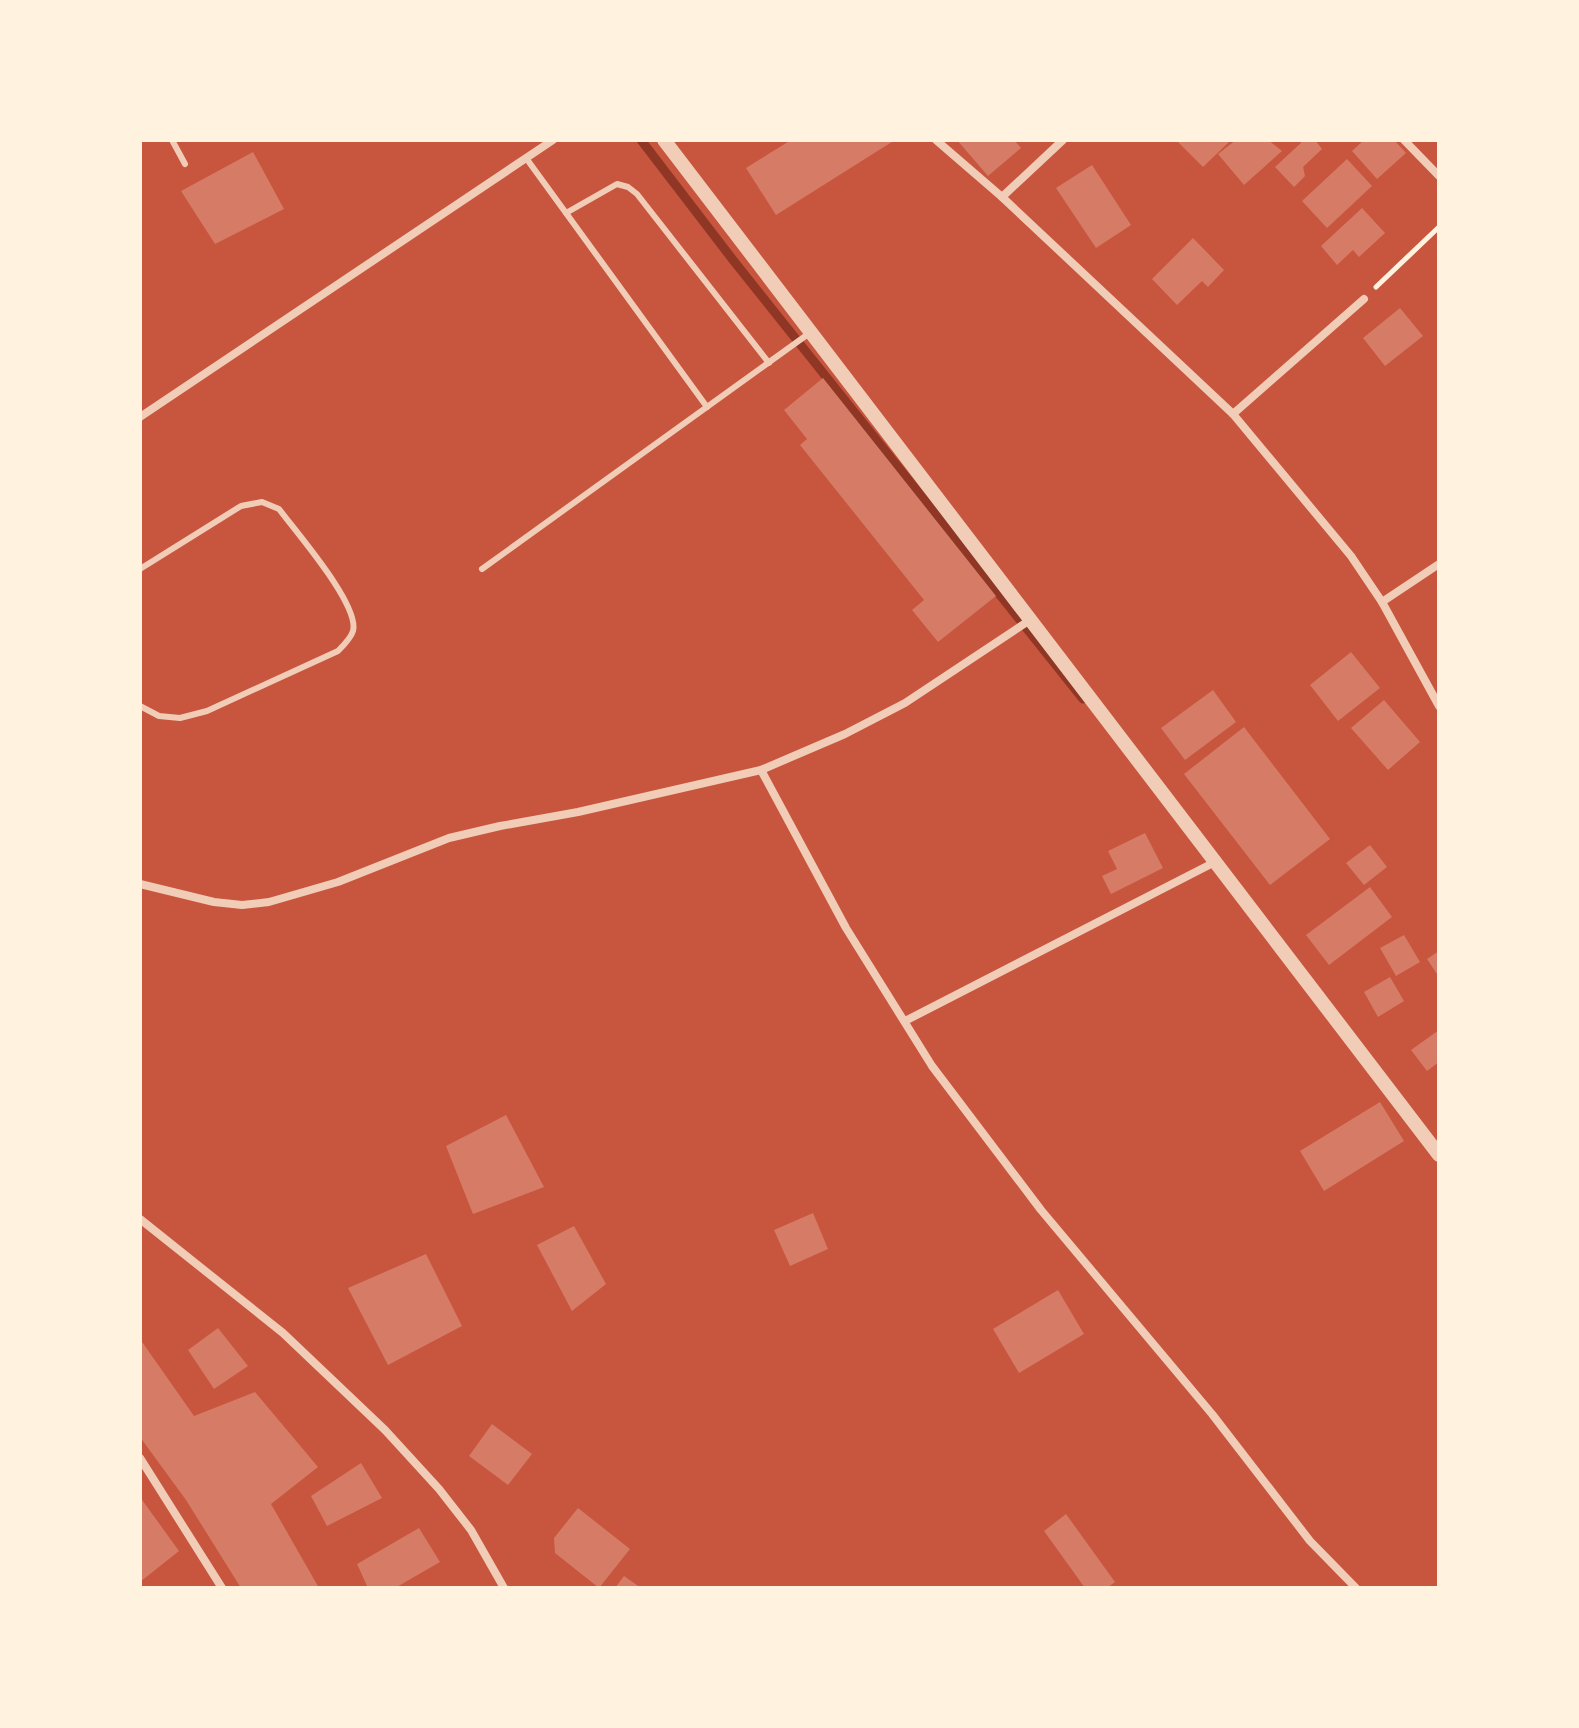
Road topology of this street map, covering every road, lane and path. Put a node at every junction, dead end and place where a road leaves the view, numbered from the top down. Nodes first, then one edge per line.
1 (172, 140) edge
2 (553, 140) edge
3 (936, 140) edge
4 (1063, 140) edge
5 (1404, 140) edge
6 (666, 141) edge
7 (526, 158) junction
8 (185, 164) dead end
9 (1439, 176) edge
10 (1002, 197) junction
11 (566, 213) junction
12 (1439, 227) edge
13 (1364, 299) joint
14 (811, 332) junction
15 (769, 363) junction
16 (707, 407) junction
17 (1233, 414) junction
18 (140, 417) edge
19 (1439, 564) edge
20 (140, 569) edge
21 (482, 569) dead end
22 (1382, 602) junction
23 (1030, 620) junction
24 (140, 706) edge
25 (1439, 706) edge
26 (761, 770) junction
27 (1215, 862) junction
28 (140, 884) edge
29 (905, 1021) junction
30 (1439, 1155) edge
31 (140, 1219) edge
32 (140, 1458) edge
33 (222, 1588) edge
34 (504, 1588) edge
35 (1356, 1588) edge

1 - 8 lane
2 - 7 street
3 - 10 street
4 - 10 street
5 - 9 street
6 - 14 street
7 - 11 lane
7 - 18 street
10 - 17 street
11 - 15 lane
11 - 16 lane
12 - 13 path
13 - 17 street
14 - 15 lane
14 - 23 street
15 - 16 lane
16 - 21 lane
17 - 22 street
19 - 22 street
20 - 24 lane
22 - 25 street
23 - 26 street
23 - 27 street
26 - 28 street
26 - 29 street
27 - 29 street
27 - 30 street
29 - 35 street
31 - 34 street
32 - 33 street

